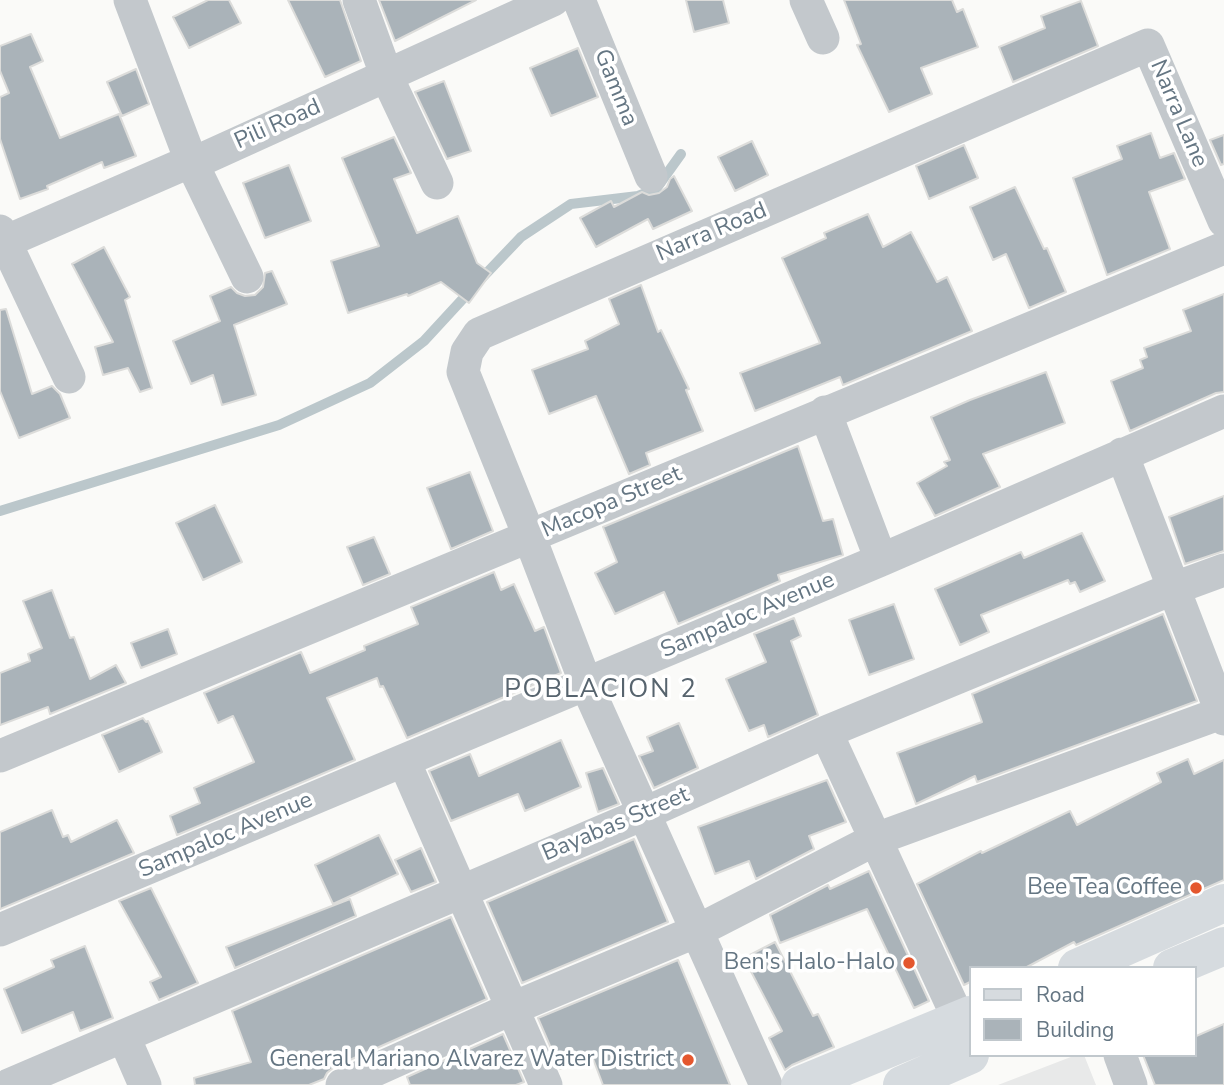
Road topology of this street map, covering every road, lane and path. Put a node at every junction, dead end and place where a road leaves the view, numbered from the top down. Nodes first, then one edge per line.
1 (131, 0) edge
2 (359, 0) edge
3 (553, 0) edge
4 (579, 0) edge
5 (806, 0) edge
6 (823, 38) dead end
7 (1148, 46) joint
8 (387, 77) junction
9 (191, 161) junction
10 (651, 176) dead end
11 (437, 183) dead end
12 (1224, 221) edge
13 (1, 239) edge
14 (1224, 247) edge
15 (247, 277) dead end
16 (69, 377) dead end
17 (1224, 411) edge
18 (825, 412) junction
19 (1122, 454) junction
20 (530, 538) junction
21 (880, 560) junction
22 (1224, 570) edge
23 (1172, 589) junction
24 (586, 684) junction
25 (1223, 715) edge
26 (826, 732) junction
27 (0, 756) edge
28 (404, 761) junction
29 (643, 814) junction
30 (876, 839) junction
31 (460, 891) junction
32 (1224, 903) edge
33 (0, 930) edge
34 (697, 931) junction
35 (1224, 946) edge
36 (1085, 966) edge
37 (1177, 966) edge
38 (513, 1008) junction
39 (967, 1030) edge
40 (124, 1037) junction
41 (1121, 1057) edge
42 (9, 1085) edge
43 (145, 1085) edge
44 (342, 1085) edge
45 (546, 1085) edge
46 (766, 1085) edge
47 (800, 1085) edge
48 (902, 1085) edge
49 (1131, 1085) edge

1 - 9 street
2 - 8 street
3 - 8 street, Pili Road
4 - 10 street, Gamma
5 - 6 street
7 - 12 street, Narra Lane
7 - 20 street, Narra Road
8 - 9 street, Pili Road
8 - 11 street
9 - 13 street, Pili Road
9 - 15 street
13 - 16 street
14 - 18 street, Macopa Street
17 - 19 street, Sampaloc Avenue
18 - 20 street, Macopa Street
18 - 21 street
19 - 21 street, Sampaloc Avenue
19 - 23 street
20 - 24 street
20 - 27 street, Macopa Street
21 - 24 street, Sampaloc Avenue
22 - 23 street, Bayabas Street
23 - 25 street
23 - 26 street, Bayabas Street
24 - 28 street, Sampaloc Avenue
24 - 29 street
25 - 30 street
26 - 29 street, Bayabas Street
26 - 30 street
28 - 31 street
28 - 33 street, Sampaloc Avenue
29 - 31 street, Bayabas Street
29 - 34 street
30 - 34 street
30 - 39 street
31 - 38 street
31 - 40 street, Bayabas Street
32 - 36 main road
34 - 38 street
34 - 46 street
35 - 37 main road
38 - 44 street
38 - 45 street
39 - 47 main road
39 - 48 main road
40 - 42 street, Bayabas Street
40 - 43 street
41 - 49 street

